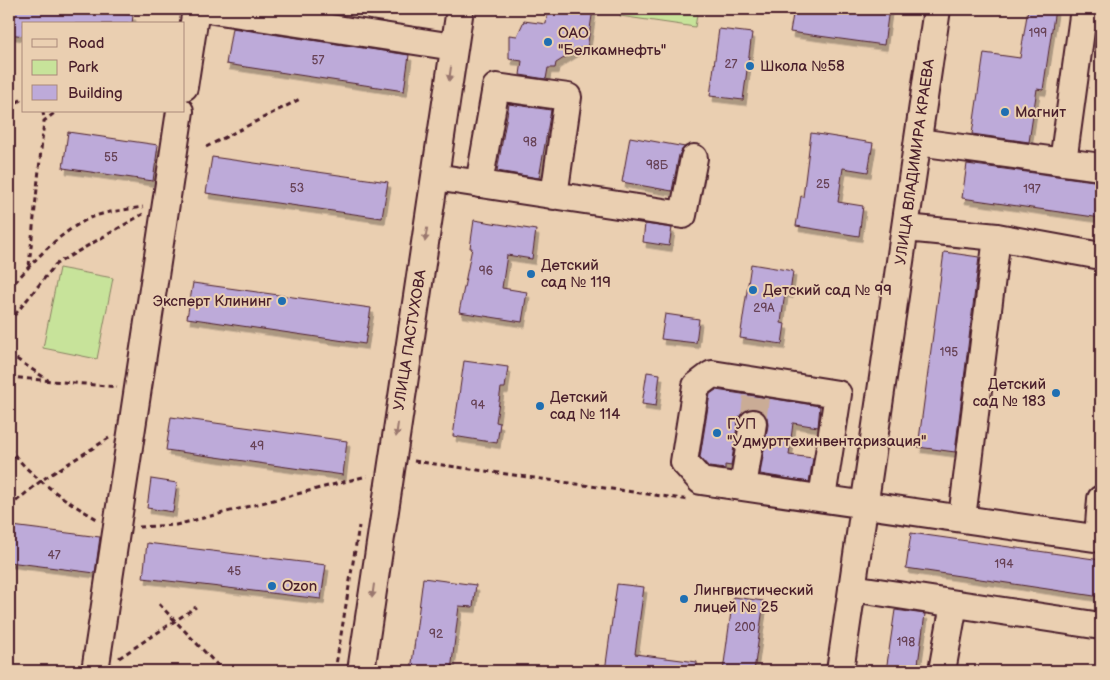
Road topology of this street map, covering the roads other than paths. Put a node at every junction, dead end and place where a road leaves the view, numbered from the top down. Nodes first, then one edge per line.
1 (196, 9) edge
2 (207, 9) edge
3 (460, 9) edge
4 (937, 9) edge
5 (1101, 18) edge
6 (454, 47) junction
7 (185, 80) edge
8 (180, 112) edge
9 (918, 142) junction
10 (1101, 150) edge
11 (1064, 154) junction
12 (694, 158) dead end
13 (1101, 167) edge
14 (435, 177) junction
15 (479, 184) junction
16 (554, 196) junction
17 (906, 228) junction
18 (997, 237) junction
19 (1101, 256) edge
20 (836, 406) junction
21 (878, 413) junction
22 (753, 423) tunnel mouth
23 (743, 487) junction
24 (822, 498) junction
25 (1101, 499) edge
26 (865, 504) junction
27 (962, 518) junction
28 (1100, 538) edge
29 (852, 588) junction
30 (954, 604) junction
31 (1101, 626) edge
32 (106, 665) edge
33 (361, 671) edge
34 (840, 671) edge
35 (942, 671) edge

1 - 7 street
2 - 6 street
3 - 6 street, УЛИЦА ПАСТУХОВА
4 - 9 street, УЛИЦА ВЛАДИМИРА КРАЕВА
5 - 11 street
6 -> 14 street, УЛИЦА ПАСТУХОВА
8 - 32 street
9 - 11 street
9 - 17 street, УЛИЦА ВЛАДИМИРА КРАЕВА
10 - 11 street
11 - 13 street
12 - 16 street
14 - 15 street
14 -> 33 street, УЛИЦА ПАСТУХОВА
15 - 16 street
15 - 16 street
17 - 18 street
17 - 21 street, УЛИЦА ВЛАДИМИРА КРАЕВА
18 - 19 street
18 - 27 street
20 - 21 street
20 - 23 street
20 - 24 street
21 - 26 street, УЛИЦА ВЛАДИМИРА КРАЕВА
22 - 23 street
23 - 24 street
24 - 26 street
25 - 28 street
26 - 27 street
26 - 29 street, УЛИЦА ВЛАДИМИРА КРАЕВА
27 - 28 street
29 - 30 street
29 - 34 street, УЛИЦА ВЛАДИМИРА КРАЕВА
30 - 31 street
30 - 35 street

